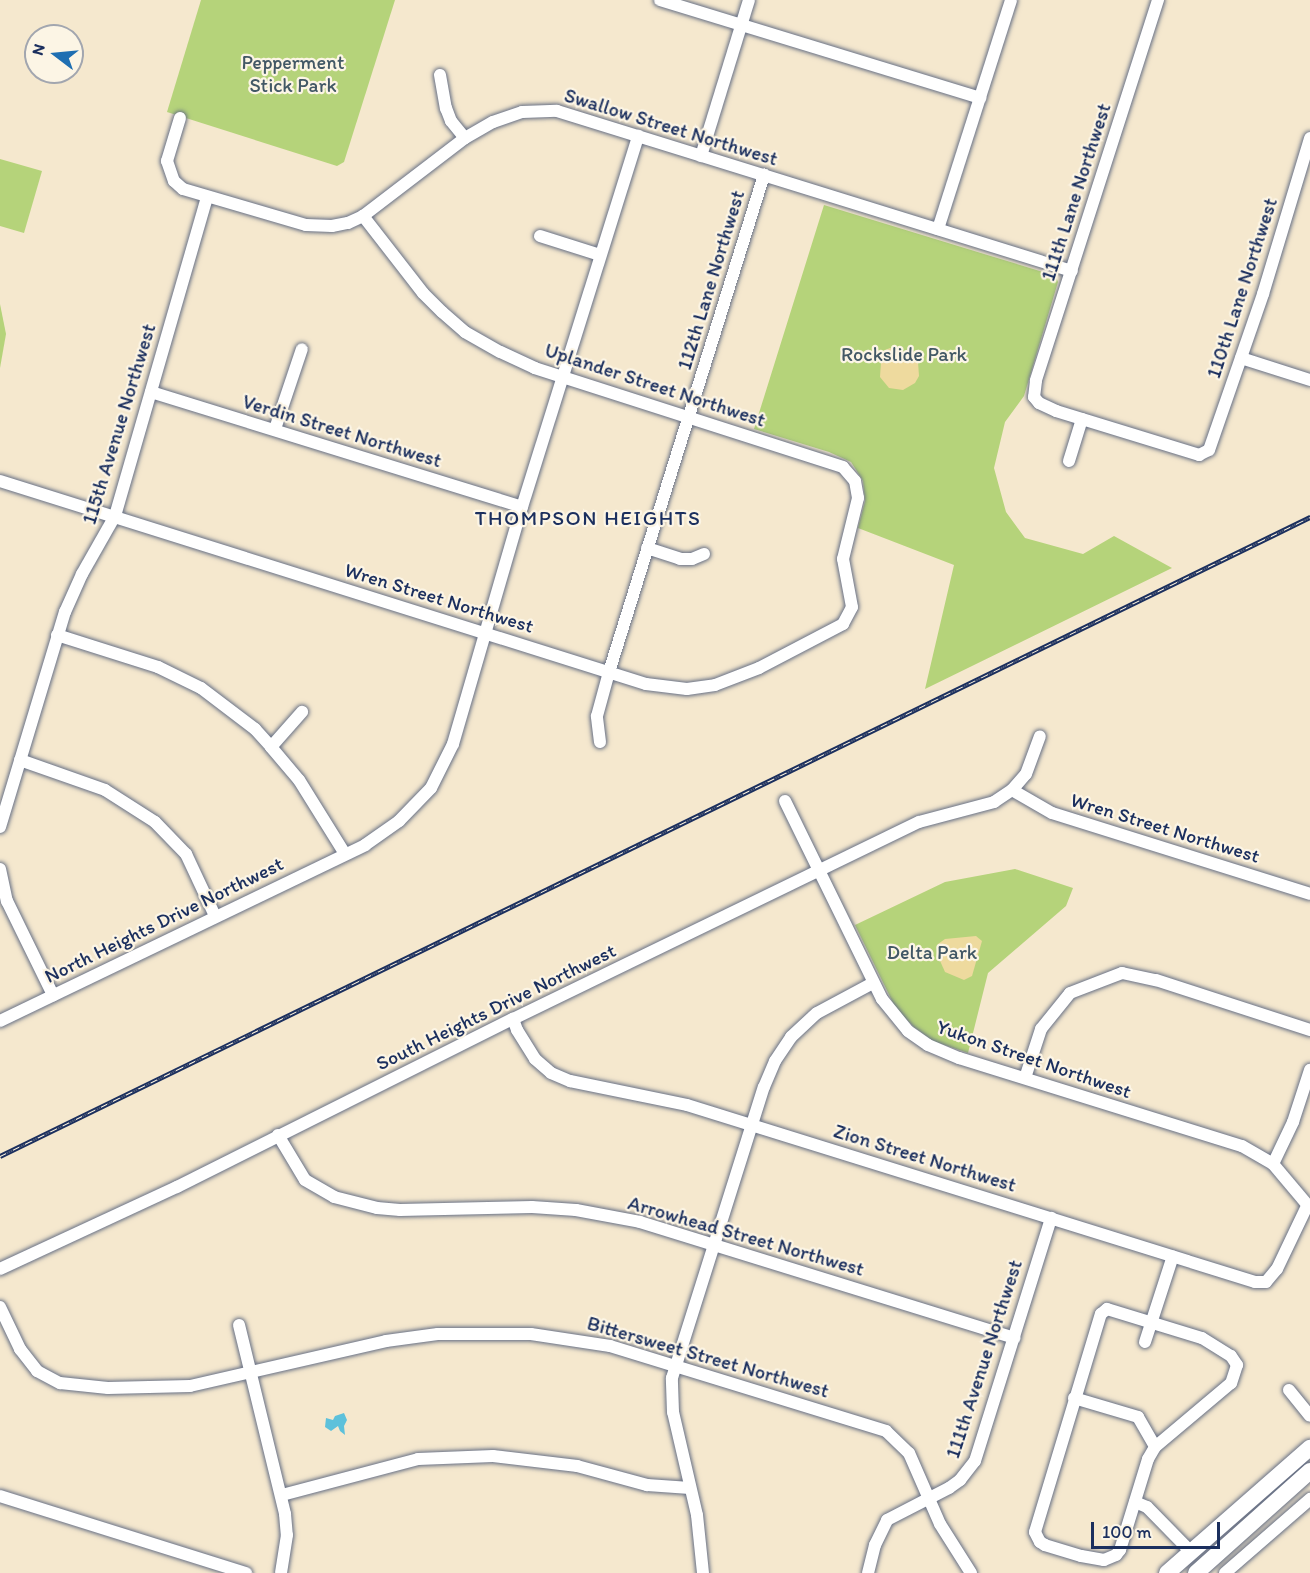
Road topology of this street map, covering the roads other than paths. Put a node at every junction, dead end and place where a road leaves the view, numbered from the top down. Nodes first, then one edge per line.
1 (660, 0) edge
2 (749, 0) edge
3 (1011, 0) edge
4 (1158, 0) edge
5 (741, 25) junction
6 (440, 75) dead end
7 (980, 98) junction
8 (180, 118) dead end
9 (638, 136) junction
10 (465, 138) junction
11 (1310, 138) edge
12 (701, 156) junction
13 (764, 175) junction
14 (207, 197) junction
15 (363, 216) junction
16 (938, 229) junction
17 (540, 236) dead end
18 (600, 255) junction
19 (1071, 271) junction
20 (302, 349) dead end
21 (1240, 358) junction
22 (564, 377) junction
23 (1310, 380) edge
24 (151, 392) junction
25 (690, 417) junction
26 (1082, 419) junction
27 (275, 429) junction
28 (1069, 461) dead end
29 (0, 481) edge
30 (522, 507) junction
31 (115, 516) junction
32 (647, 548) junction
33 (704, 554) dead end
34 (852, 607) joint
35 (487, 633) junction
36 (57, 635) junction
37 (609, 672) junction
38 (302, 712) dead end
39 (1040, 736) dead end
40 (600, 742) dead end
41 (270, 747) junction
42 (20, 760) junction
43 (1012, 790) junction
44 (4, 799) edge
45 (785, 801) dead end
46 (0, 827) edge
47 (345, 854) junction
48 (0, 869) edge
49 (820, 871) junction
50 (1310, 894) edge
51 (215, 916) junction
52 (873, 983) junction
53 (53, 995) junction
54 (513, 1019) junction
55 (0, 1021) edge
56 (1310, 1030) edge
57 (1310, 1070) edge
58 (1025, 1078) junction
59 (752, 1125) junction
60 (278, 1135) junction
61 (1272, 1164) junction
62 (1308, 1207) edge
63 (1051, 1218) junction
64 (714, 1244) junction
65 (1173, 1256) junction
66 (0, 1269) edge
67 (0, 1307) edge
68 (1151, 1322) junction
69 (238, 1325) dead end
70 (1014, 1338) junction
71 (1145, 1342) dead end
72 (677, 1365) junction
73 (251, 1373) junction
74 (1289, 1390) dead end
75 (1074, 1398) junction
76 (1310, 1416) edge
77 (1155, 1447) junction
78 (1310, 1448) edge
79 (1310, 1471) edge
80 (690, 1488) junction
81 (282, 1495) junction
82 (0, 1496) edge
83 (930, 1499) junction
84 (1310, 1499) edge
85 (1136, 1502) junction
86 (1191, 1552) junction
87 (246, 1573) edge
88 (281, 1573) edge
89 (703, 1573) edge
90 (868, 1573) edge
91 (971, 1573) edge
92 (1167, 1573) edge
93 (1196, 1573) edge
94 (1225, 1573) edge

1 - 5 street
2 - 5 street
3 - 7 street
4 - 19 street, 111th Lane Northwest
5 - 7 street
5 - 12 street
6 - 10 street
7 - 16 street
8 - 14 street, Swallow Street Northwest
9 - 10 street, Swallow Street Northwest
9 - 12 street, Swallow Street Northwest
9 - 18 street, North Heights Drive Northwest
10 - 15 street, Swallow Street Northwest
11 - 21 street, 110th Lane Northwest
12 - 13 street, Swallow Street Northwest
13 - 16 street, Swallow Street Northwest
13 - 25 street, 112th Lane Northwest
14 - 15 street, Swallow Street Northwest
14 - 24 street, 115th Avenue Northwest
15 - 22 street, Uplander Street Northwest
16 - 19 street, Swallow Street Northwest
17 - 18 street
18 - 22 street, North Heights Drive Northwest
19 - 26 street, 111th Lane Northwest
20 - 27 street
21 - 23 street
21 - 26 street, 110th Lane Northwest
22 - 25 street, Uplander Street Northwest
22 - 30 street, North Heights Drive Northwest
24 - 27 street, Verdin Street Northwest
24 - 31 street, 115th Avenue Northwest
25 - 32 street, 112th Lane Northwest
25 - 34 street, Uplander Street Northwest
26 - 28 street
27 - 30 street, Verdin Street Northwest
29 - 31 street, Wren Street Northwest
30 - 35 street, North Heights Drive Northwest
31 - 35 street, Wren Street Northwest
31 - 36 street, 115th Avenue Northwest
32 - 33 street
32 - 37 street, 112th Lane Northwest
34 - 37 street, Wren Street Northwest
35 - 37 street, Wren Street Northwest
35 - 47 street, North Heights Drive Northwest
36 - 41 street
36 - 42 street, 115th Avenue Northwest
37 - 40 street, 112th Lane Northwest
38 - 41 street
39 - 43 street
41 - 47 street
42 - 44 street, 115th Avenue Northwest
42 - 51 street
43 - 49 street, South Heights Drive Northwest
43 - 50 street, Wren Street Northwest
44 - 46 street, 115th Avenue Northwest
45 - 49 street, Yukon Street Northwest
47 - 51 street, North Heights Drive Northwest
48 - 53 street
49 - 52 street, Yukon Street Northwest
49 - 54 street, South Heights Drive Northwest
51 - 53 street, North Heights Drive Northwest
52 - 58 street, Yukon Street Northwest
52 - 59 street
53 - 55 street, North Heights Drive Northwest
54 - 59 street, Zion Street Northwest
54 - 60 street, South Heights Drive Northwest
56 - 58 street
57 - 61 street
58 - 61 street, Yukon Street Northwest
59 - 63 street, Zion Street Northwest
59 - 64 street
60 - 64 street, Arrowhead Street Northwest
60 - 66 street, South Heights Drive Northwest
61 - 62 street, Yukon Street Northwest
62 - 65 street, Zion Street Northwest
63 - 65 street, Zion Street Northwest
63 - 70 street, 111th Avenue Northwest
64 - 70 street, Arrowhead Street Northwest
64 - 72 street
65 - 68 street
67 - 73 street, Bittersweet Street Northwest
68 - 71 street
68 - 75 street
68 - 77 street
69 - 73 street
70 - 83 street, 111th Avenue Northwest
72 - 73 street, Bittersweet Street Northwest
72 - 80 street
72 - 83 street, Bittersweet Street Northwest
73 - 81 street
74 - 76 street
75 - 77 street
75 - 85 street
77 - 85 street
78 - 86 main road
79 - 93 main road
80 - 81 street
80 - 89 street
81 - 88 street
82 - 87 street
83 - 90 street, 111th Avenue Northwest
83 - 91 street, Bittersweet Street Northwest
84 - 94 street
85 - 86 street
86 - 92 main road

